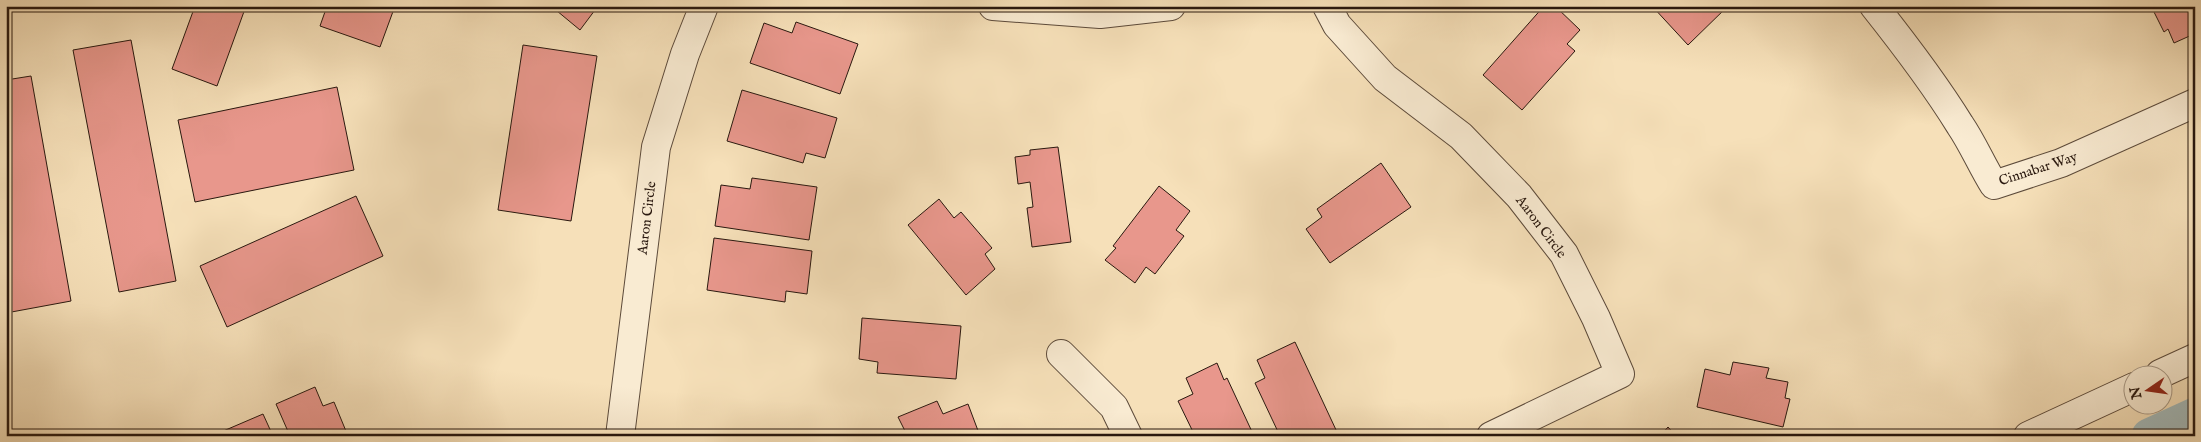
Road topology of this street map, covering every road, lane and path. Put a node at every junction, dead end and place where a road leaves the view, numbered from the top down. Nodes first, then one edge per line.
1 (704, 6) edge
2 (993, 6) edge
3 (1171, 6) edge
4 (1327, 6) edge
5 (1874, 6) edge
6 (2195, 103) edge
7 (1061, 354) dead end
8 (2195, 358) edge
9 (2174, 368) edge
10 (2124, 392) edge
11 (620, 436) edge
12 (1128, 436) edge
13 (1491, 436) edge
14 (2028, 436) edge

1 - 11 street, Aaron Circle
2 - 3 street
4 - 13 street, Aaron Circle
5 - 6 street, Cinnabar Way
7 - 12 street
8 - 9 street
10 - 14 street

